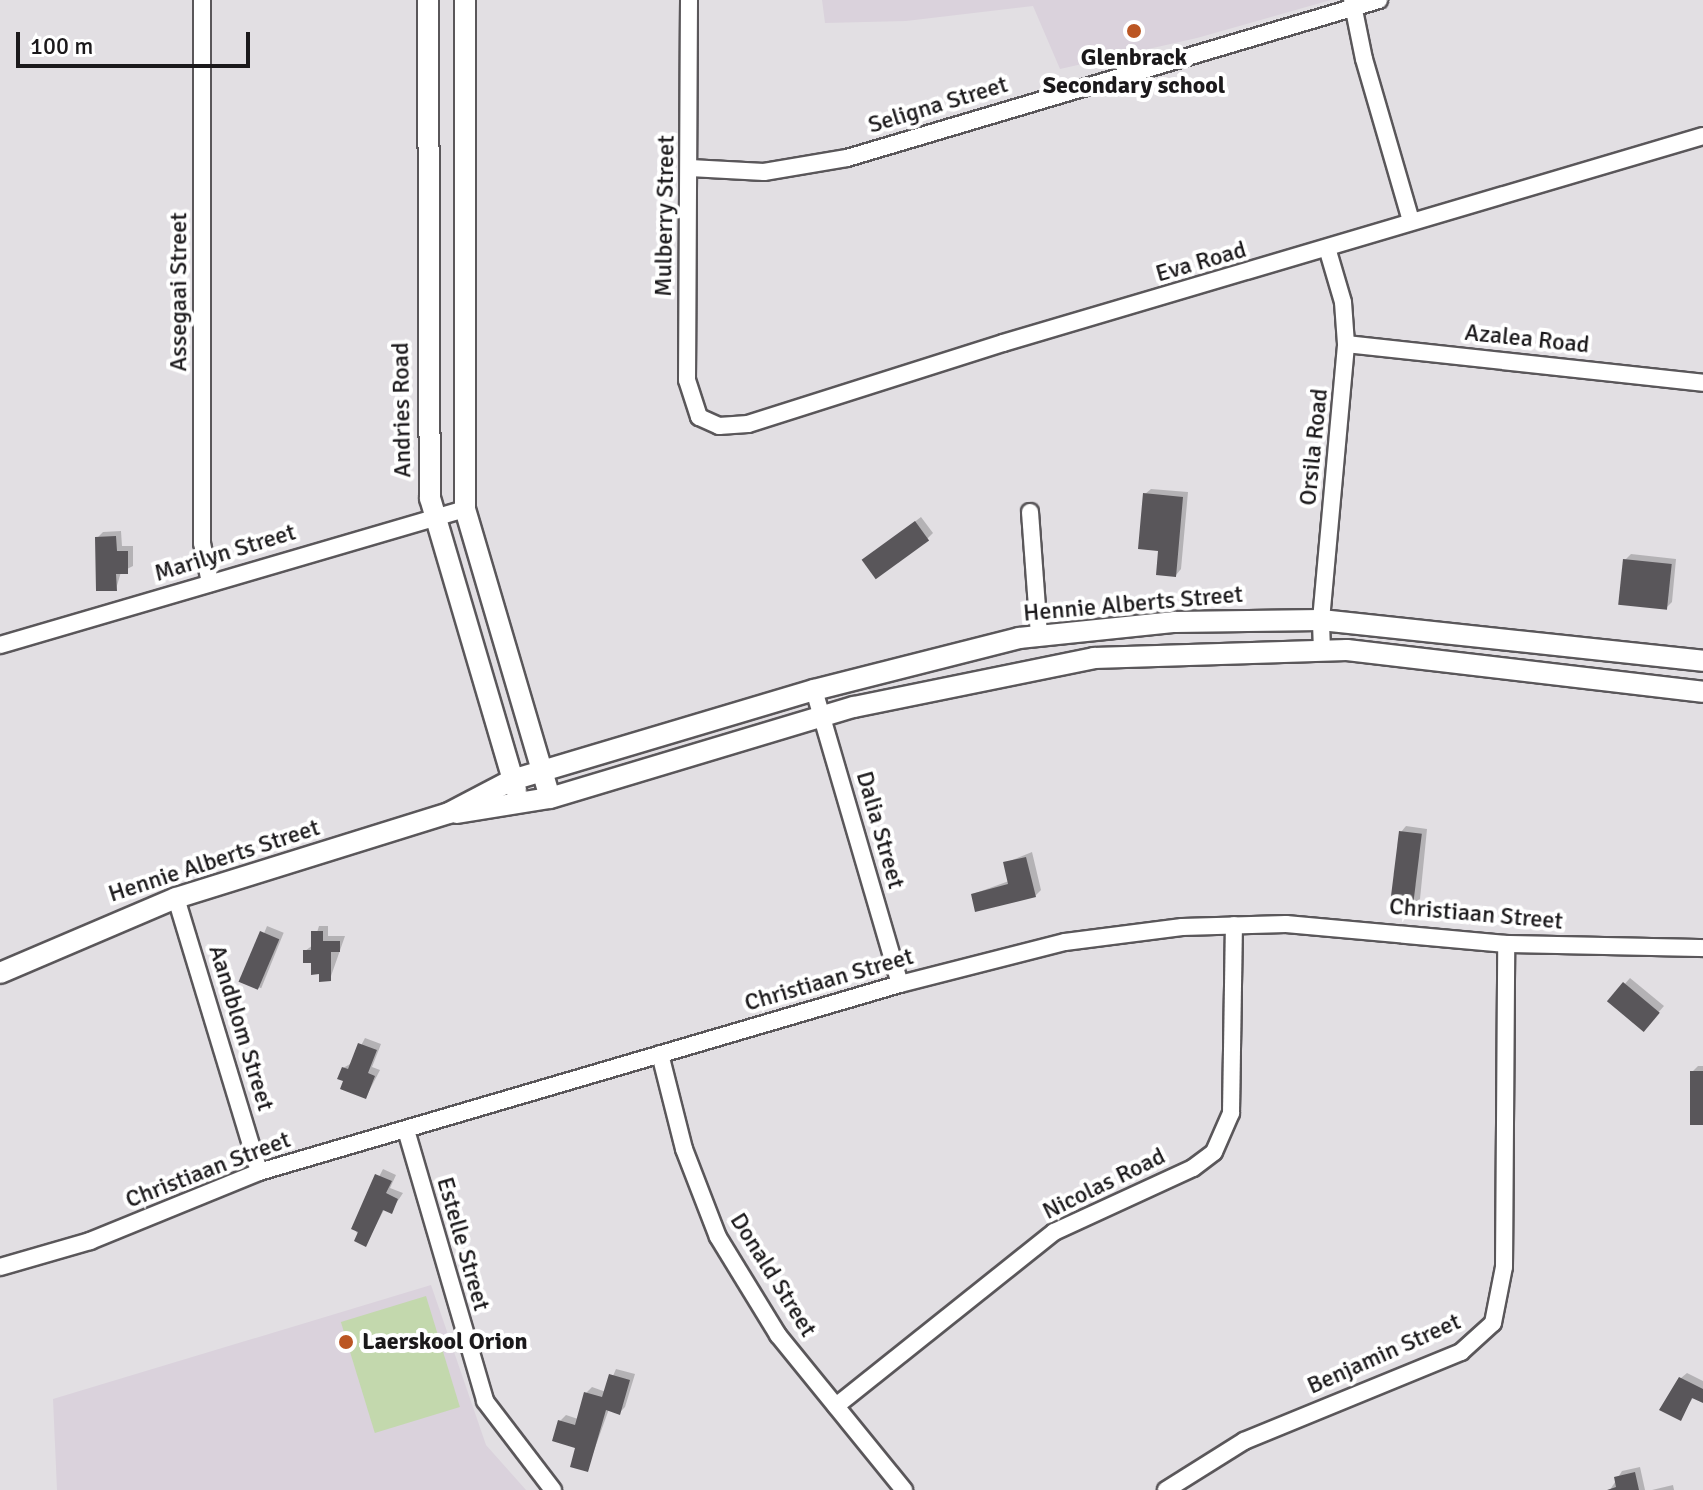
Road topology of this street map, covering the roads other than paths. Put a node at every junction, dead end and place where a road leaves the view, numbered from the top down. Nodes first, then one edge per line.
1 (202, 0) edge
2 (428, 0) edge
3 (465, 0) edge
4 (689, 0) edge
5 (1379, 0) edge
6 (1352, 4) edge
7 (1703, 136) edge
8 (690, 168) junction
9 (1411, 221) junction
10 (1328, 251) junction
11 (1346, 344) junction
12 (1703, 383) edge
13 (711, 424) joint
14 (465, 509) junction
15 (1030, 512) dead end
16 (433, 517) junction
17 (210, 583) junction
18 (1321, 620) junction
19 (1039, 635) junction
20 (0, 645) edge
21 (1322, 651) junction
22 (1703, 661) edge
23 (814, 690) junction
24 (1703, 692) edge
25 (822, 716) junction
26 (541, 770) junction
27 (512, 780) junction
28 (550, 798) junction
29 (522, 805) junction
30 (449, 813) junction
31 (176, 898) junction
32 (1234, 925) junction
33 (1506, 944) junction
34 (1703, 948) edge
35 (0, 973) edge
36 (900, 984) junction
37 (660, 1054) junction
38 (406, 1130) junction
39 (259, 1172) junction
40 (0, 1267) edge
41 (836, 1406) junction
42 (553, 1490) edge
43 (904, 1490) edge
44 (1166, 1490) edge

1 - 17 street, Assegaai Street
2 - 16 street, Andries Road
3 - 14 street
4 - 8 street, Mulberry Street
5 - 6 street, Seligna Street
6 - 8 street, Seligna Street
6 - 9 street
7 - 9 street, Eva Road
8 - 13 street, Mulberry Street
9 - 10 street, Eva Road
10 - 11 street, Orsila Road
10 - 13 street, Eva Road
11 - 12 street, Azalea Road
11 - 18 street, Orsila Road
14 - 16 street, Marilyn Street
14 - 26 street
15 - 19 street
16 - 17 street, Marilyn Street
16 - 27 street, Andries Road
17 - 20 street, Marilyn Street
18 - 19 street, Hennie Alberts Street
18 - 21 street, Orsila Road
18 - 22 street, Hennie Alberts Street
19 - 23 street, Hennie Alberts Street
21 - 24 street, Hennie Alberts Street
21 - 25 street, Hennie Alberts Street
23 - 25 street, Dalia Street
23 - 26 street, Hennie Alberts Street
25 - 28 street, Hennie Alberts Street
25 - 36 street, Dalia Street
26 - 27 street, Hennie Alberts Street
26 - 28 street
27 - 29 street, Andries Road
27 - 30 street, Hennie Alberts Street
28 - 29 street, Hennie Alberts Street
29 - 30 street, Hennie Alberts Street
30 - 31 street, Hennie Alberts Street
31 - 35 street, Hennie Alberts Street
31 - 39 street, Aandblom Street
32 - 33 street, Christiaan Street
32 - 36 street, Christiaan Street
32 - 41 street, Nicolas Road
33 - 34 street, Christiaan Street
33 - 44 street, Benjamin Street
36 - 37 street, Christiaan Street
37 - 38 street, Christiaan Street
37 - 41 street, Donald Street
38 - 39 street, Christiaan Street
38 - 42 street, Estelle Street
39 - 40 street, Christiaan Street
41 - 43 street, Donald Street

